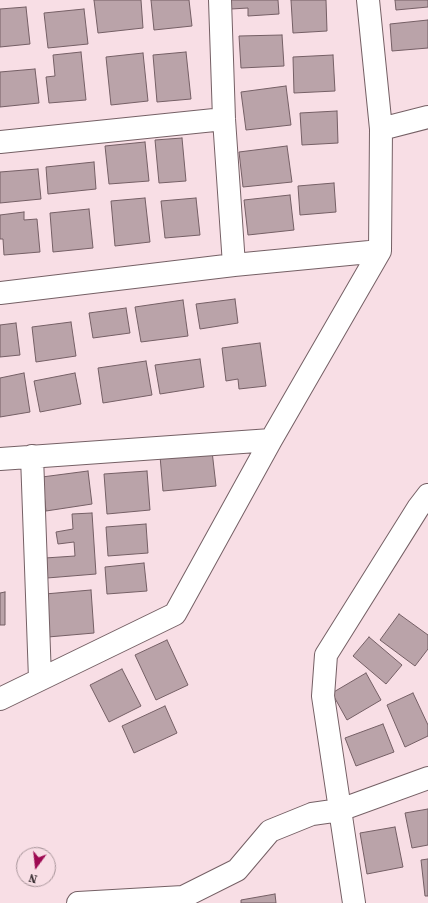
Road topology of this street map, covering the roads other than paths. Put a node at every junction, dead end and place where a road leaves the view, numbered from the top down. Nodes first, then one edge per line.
1 (220, 0) edge
2 (368, 0) edge
3 (428, 117) edge
4 (224, 119) junction
5 (381, 129) junction
6 (0, 142) edge
7 (380, 251) junction
8 (234, 265) junction
9 (0, 293) edge
10 (271, 440) junction
11 (32, 456) junction
12 (0, 459) edge
13 (425, 507) edge
14 (40, 679) junction
15 (0, 699) edge
16 (428, 778) edge
17 (340, 810) junction
18 (78, 903) edge
19 (354, 903) edge

1 - 4 street
2 - 5 street
3 - 5 street
4 - 6 street
4 - 8 street
5 - 7 street
7 - 8 street
7 - 10 street
8 - 9 street
10 - 11 street
10 - 14 street
11 - 12 street
11 - 14 street
13 - 17 street
14 - 15 street
16 - 17 street
17 - 18 street
17 - 19 street

